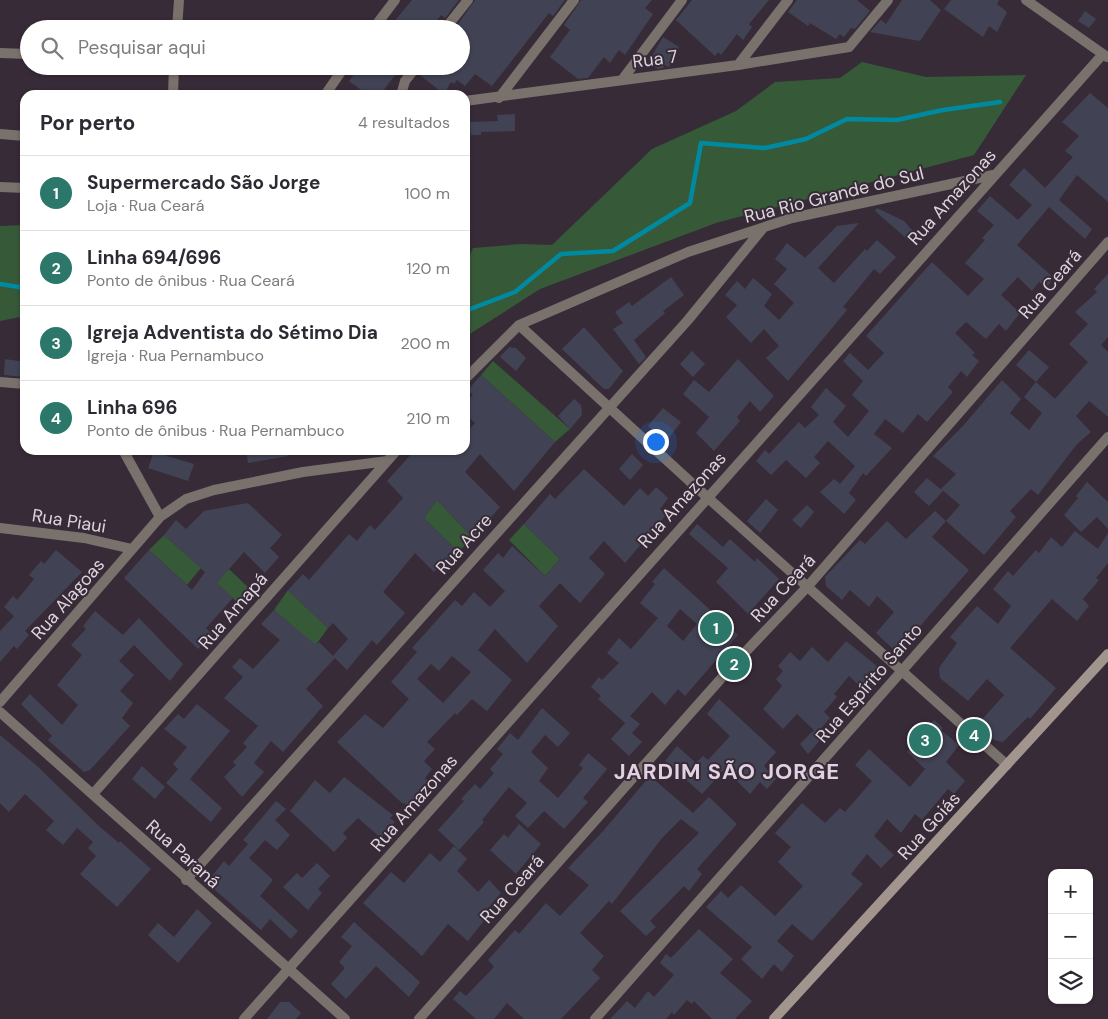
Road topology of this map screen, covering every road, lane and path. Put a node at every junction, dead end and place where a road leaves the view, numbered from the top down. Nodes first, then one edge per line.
1 (179, 0) edge
2 (395, 0) edge
3 (468, 0) edge
4 (574, 0) edge
5 (682, 0) edge
6 (788, 0) edge
7 (888, 0) edge
8 (1026, 0) edge
9 (178, 20) edge
10 (380, 20) edge
11 (453, 20) edge
12 (0, 53) edge
13 (20, 54) edge
14 (1105, 56) edge
15 (738, 64) junction
16 (174, 75) edge
17 (339, 75) edge
18 (410, 75) edge
19 (622, 80) junction
20 (173, 90) edge
21 (328, 90) edge
22 (402, 90) edge
23 (499, 98) junction
24 (470, 101) edge
25 (0, 134) edge
26 (20, 136) edge
27 (993, 175) junction
28 (0, 187) edge
29 (20, 188) edge
30 (763, 228) junction
31 (1108, 242) edge
32 (519, 325) junction
33 (470, 374) edge
34 (0, 382) edge
35 (20, 384) edge
36 (610, 406) junction
37 (1108, 437) edge
38 (126, 455) edge
39 (393, 455) edge
40 (388, 461) junction
41 (706, 497) junction
42 (160, 517) junction
43 (0, 528) edge
44 (132, 549) junction
45 (808, 586) junction
46 (1108, 654) edge
47 (902, 670) junction
48 (0, 702) edge
49 (0, 712) edge
50 (1007, 765) junction
51 (93, 794) junction
52 (186, 880) junction
53 (289, 970) junction
54 (244, 1019) edge
55 (345, 1019) edge
56 (419, 1019) edge
57 (595, 1019) edge
58 (774, 1019) edge

1 - 9 street
2 - 10 street
3 - 11 street
4 - 23 street
5 - 19 street
6 - 15 street
7 - 15 street, Rua 7
8 - 14 street
12 - 13 street
14 - 27 street, Rua Amazonas
15 - 19 street, Rua 7
16 - 20 street
17 - 21 street
18 - 22 street
19 - 23 street, Rua 7
23 - 24 street, Rua 7
25 - 26 street
27 - 30 street, Rua Rio Grande do Sul
27 - 41 street, Rua Amazonas
28 - 29 street
30 - 32 street, Rua Rio Grande do Sul
30 - 36 street, Rua Acre
31 - 45 street, Rua Ceará
32 - 33 street
32 - 36 street
34 - 35 street
36 - 41 street
36 - 52 street, Rua Acre
37 - 47 street, Rua Espírito Santo
38 - 42 street
39 - 40 street, Rua Amapá
40 - 42 street, Rua Alagoas
40 - 51 street, Rua Amapá
41 - 45 street
41 - 53 street, Rua Amazonas
42 - 44 street, Rua Alagoas
43 - 44 street, Rua Piaui
44 - 48 street, Rua Alagoas
45 - 47 street
45 - 56 street, Rua Ceará
46 - 50 street, Rua Goiás
47 - 50 street
47 - 57 street, Rua Espírito Santo
49 - 51 street, Rua Paraná
50 - 58 street, Rua Goiás
51 - 52 street, Rua Paraná
52 - 53 street, Rua Paraná
53 - 54 street, Rua Amazonas
53 - 55 street, Rua Paraná

